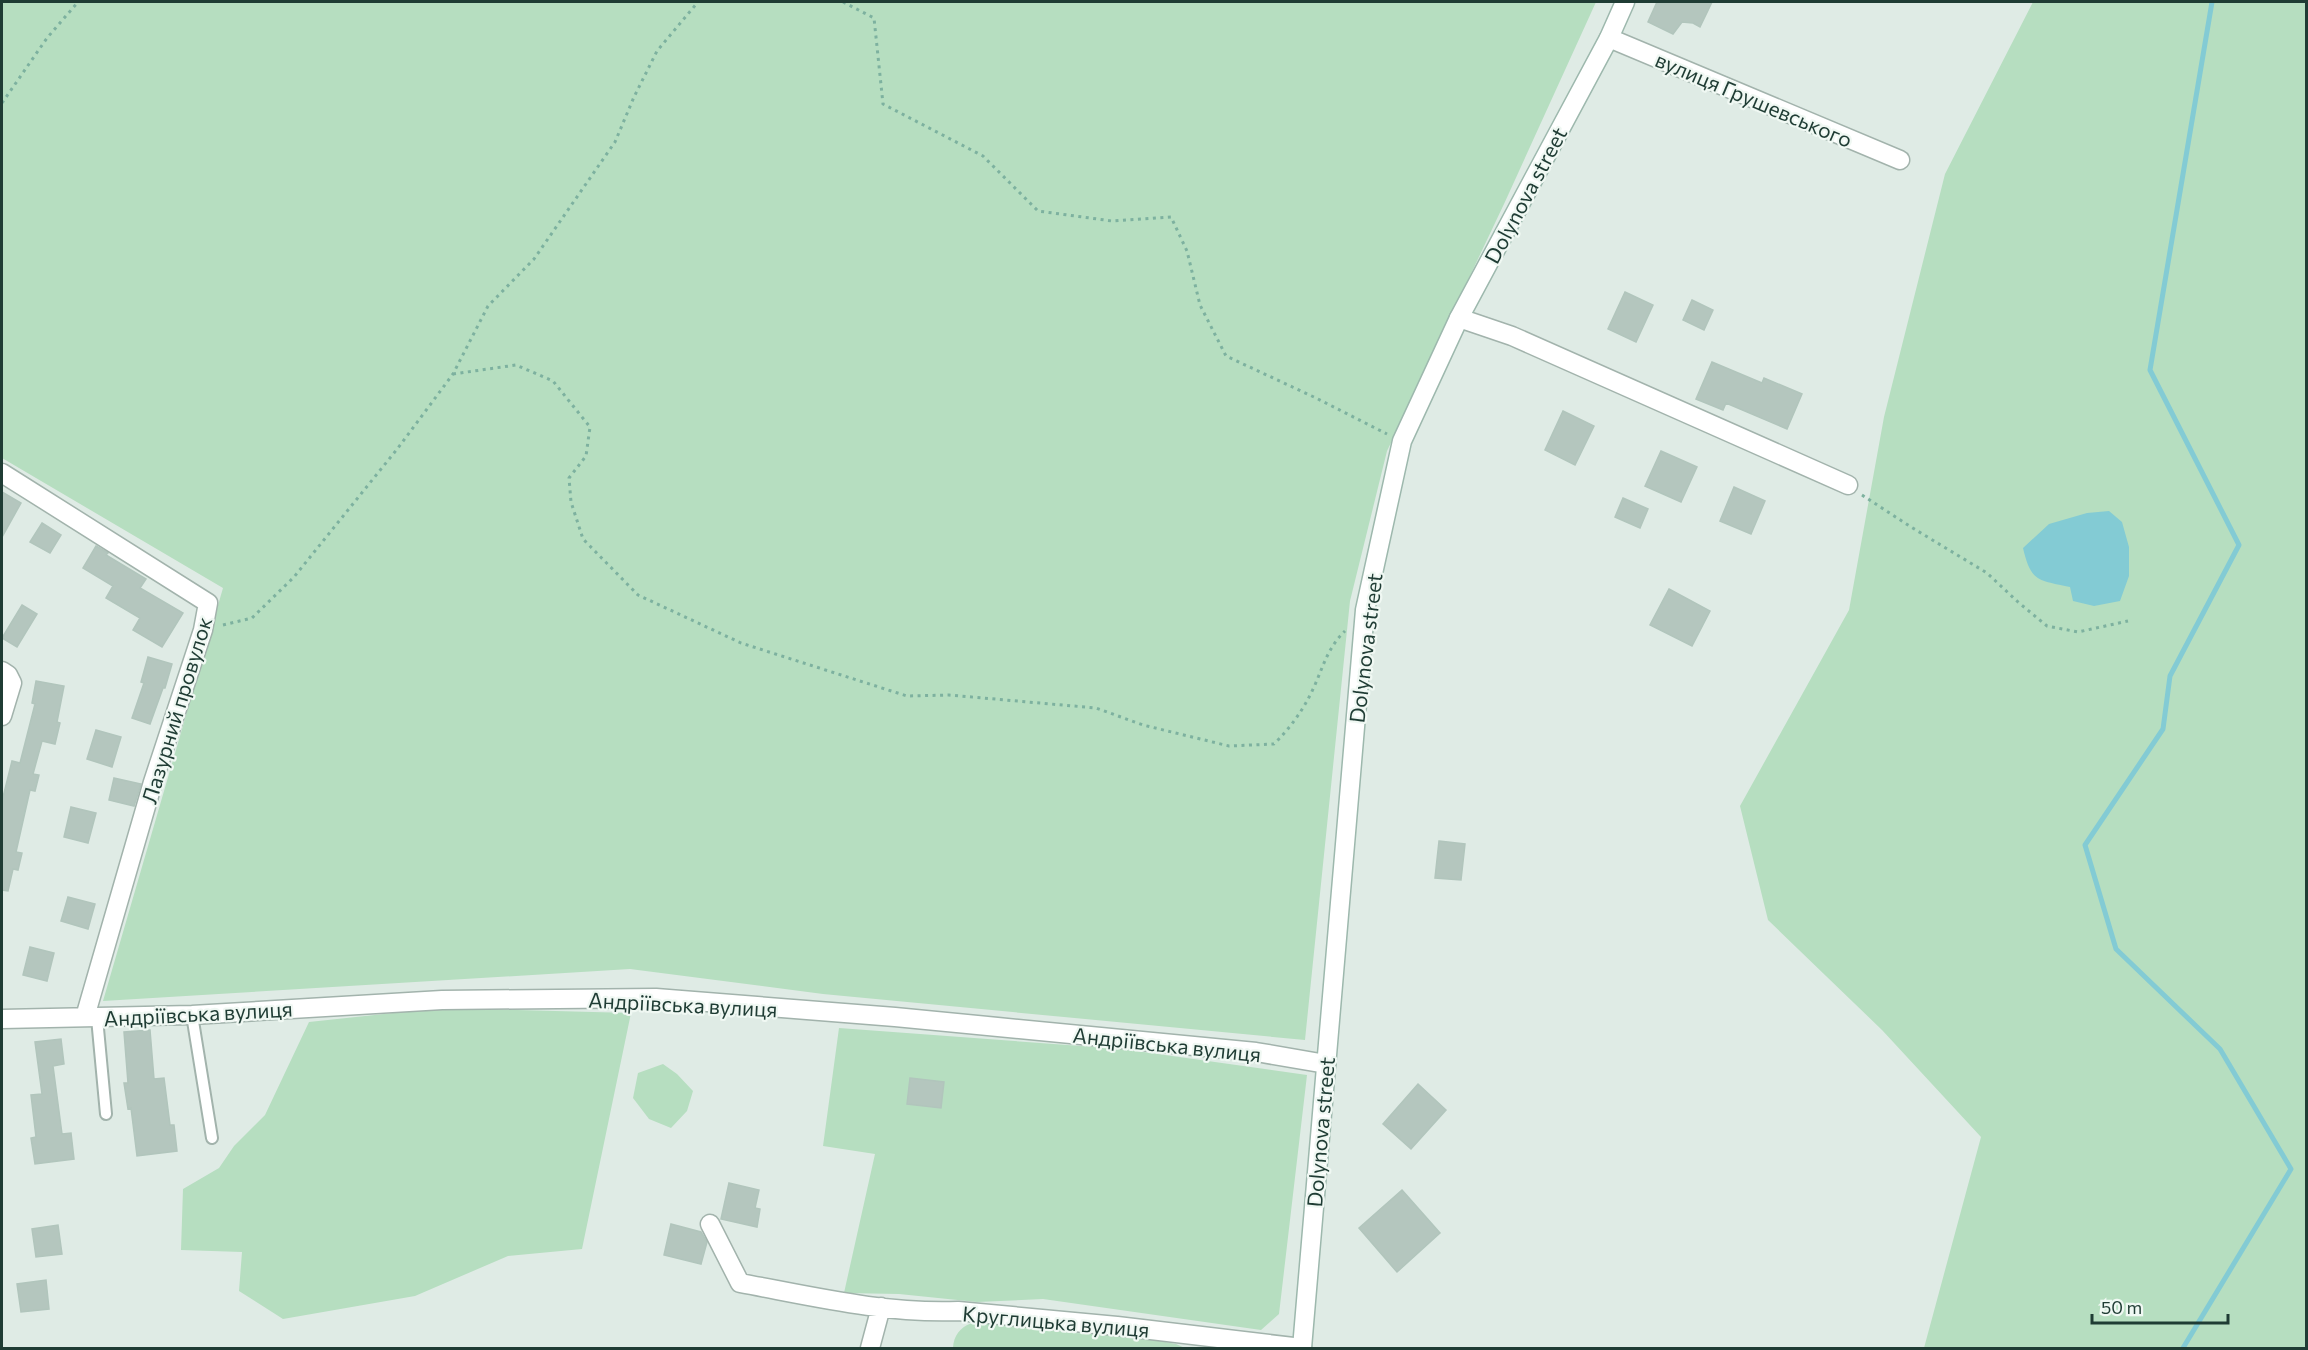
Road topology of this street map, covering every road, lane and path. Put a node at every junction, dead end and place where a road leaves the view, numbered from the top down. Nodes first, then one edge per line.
1 (78, 2) edge
2 (698, 2) edge
3 (843, 2) edge
4 (1625, 2) edge
5 (1609, 38) junction
6 (2, 103) edge
7 (1900, 160) dead end
8 (1459, 318) junction
9 (453, 374) junction
10 (1402, 441) junction
11 (2, 473) edge
12 (1848, 485) joint
13 (1365, 610) junction
14 (2128, 621) dead end
15 (203, 630) junction
16 (2, 671) edge
17 (2, 716) edge
18 (192, 1015) junction
19 (91, 1017) junction
20 (2, 1019) edge
21 (1326, 1064) junction
22 (106, 1114) dead end
23 (212, 1138) dead end
24 (710, 1224) dead end
25 (880, 1307) junction
26 (870, 1348) edge
27 (1302, 1348) edge

1 - 6 path
2 - 9 path
3 - 10 path
4 - 5 street, Dolynova street
5 - 7 street, вулиця Грушевського
5 - 8 street, Dolynova street
8 - 10 street, Dolynova street
8 - 12 street
9 - 13 path
9 - 15 path
10 - 13 street, Dolynova street
11 - 15 street, Лазурний провулок
12 - 14 path
13 - 21 street, Dolynova street
15 - 19 street, Лазурний провулок
16 - 17 street
18 - 19 street, Андріївська вулиця
18 - 21 street, Андріївська вулиця
18 - 23 lane
19 - 20 street, Андріївська вулиця
19 - 22 lane
21 - 27 street, Dolynova street
24 - 25 street, Круглицька вулиця
25 - 26 street
25 - 27 street, Круглицька вулиця

